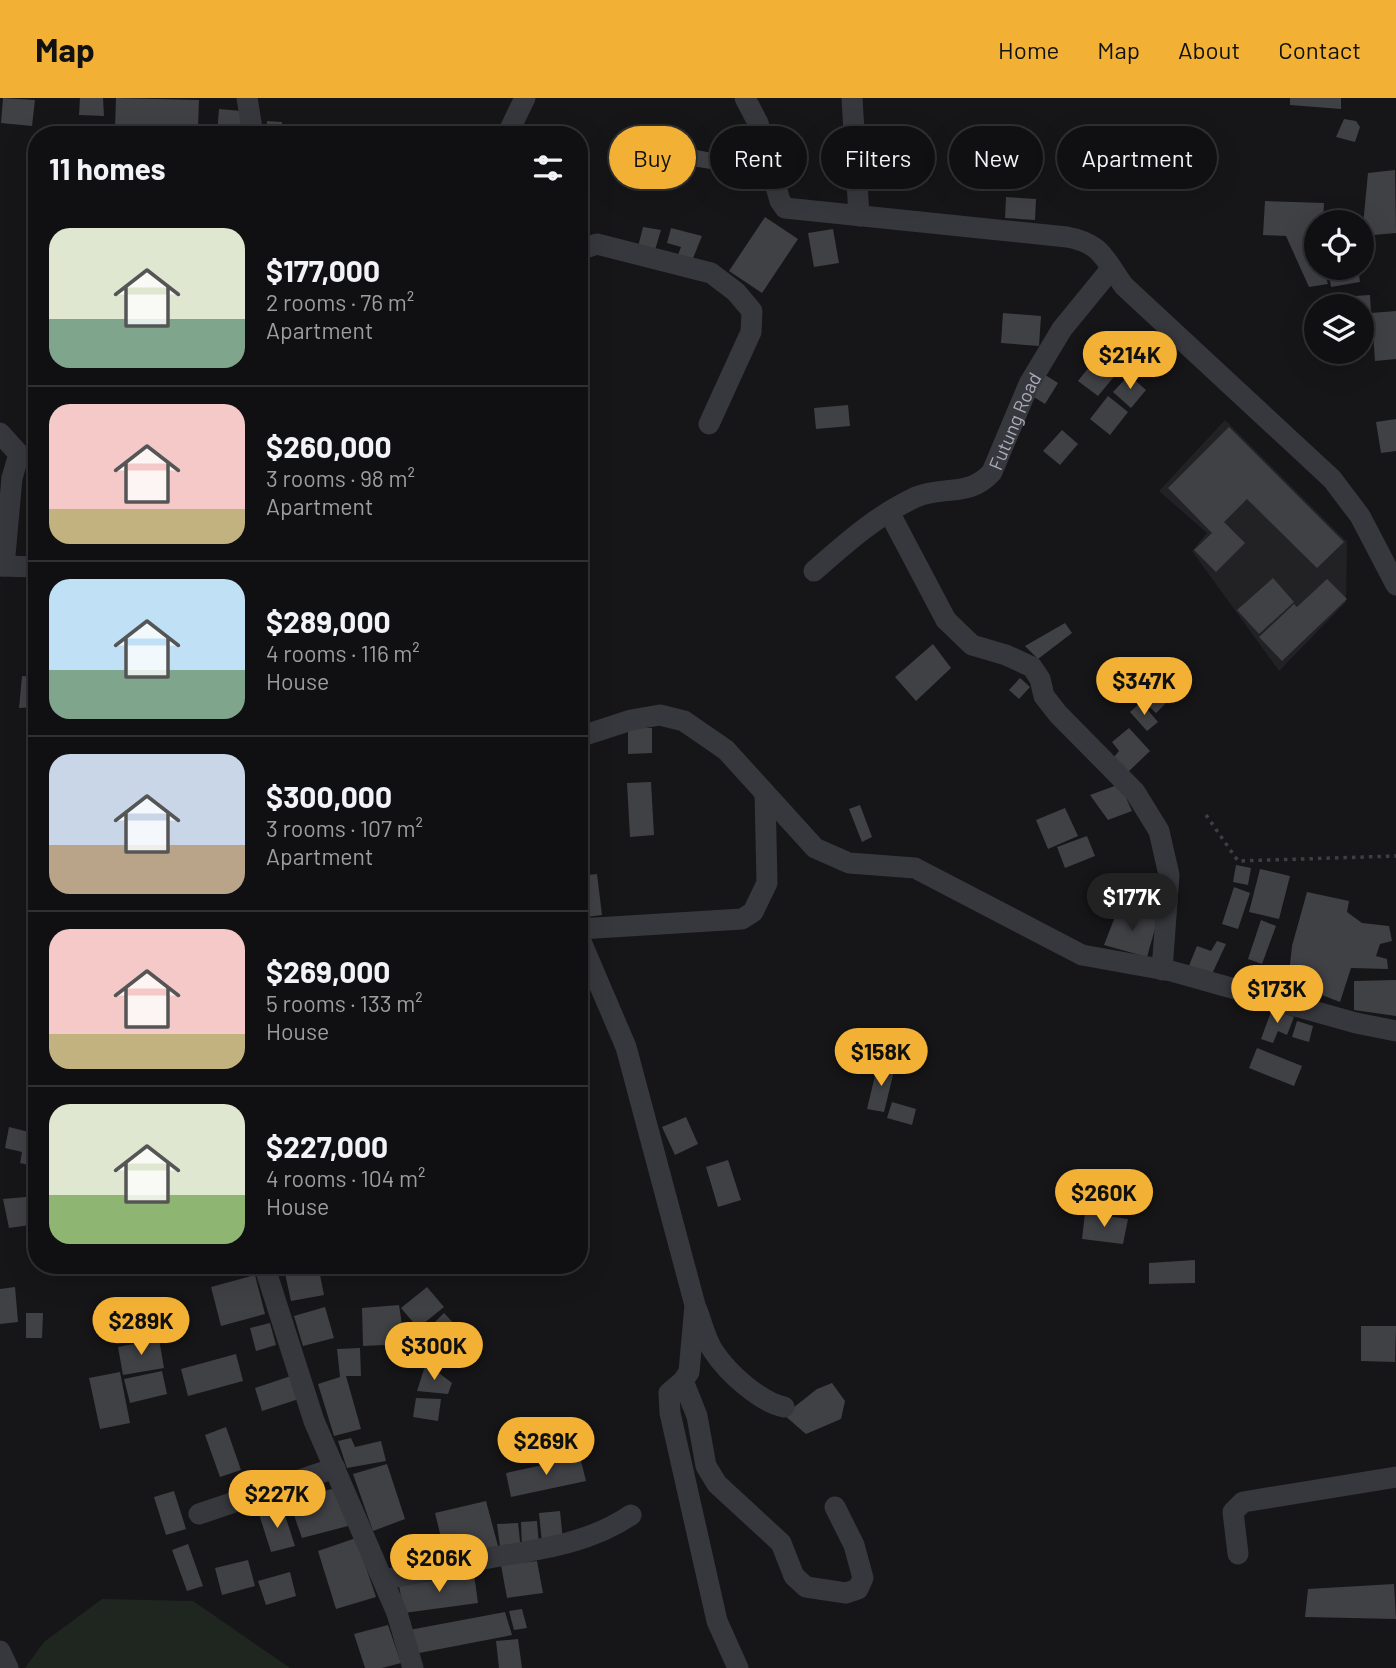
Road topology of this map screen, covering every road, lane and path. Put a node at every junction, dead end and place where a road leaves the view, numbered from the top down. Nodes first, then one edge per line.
1 (247, 98) edge
2 (525, 98) edge
3 (745, 98) edge
4 (852, 98) edge
5 (252, 126) edge
6 (511, 126) edge
7 (859, 216) junction
8 (588, 247) edge
9 (1111, 269) junction
10 (709, 424) dead end
11 (0, 433) edge
12 (28, 449) edge
13 (889, 512) junction
14 (2, 566) edge
15 (28, 567) edge
16 (814, 571) dead end
17 (1396, 585) edge
18 (588, 734) edge
19 (765, 793) junction
20 (1206, 815) dead end
21 (1396, 856) edge
22 (588, 928) edge
23 (588, 958) edge
24 (1162, 970) junction
25 (1396, 1031) edge
26 (267, 1274) edge
27 (695, 1305) junction
28 (683, 1381) junction
29 (783, 1407) dead end
30 (335, 1468) junction
31 (1396, 1477) edge
32 (835, 1507) dead end
33 (199, 1514) dead end
34 (631, 1515) dead end
35 (1238, 1554) dead end
36 (383, 1580) junction
37 (0, 1651) edge
38 (8, 1668) edge
39 (413, 1668) edge
40 (738, 1668) edge

1 - 5 street
2 - 6 street
3 - 7 street
4 - 7 street
7 - 9 street
8 - 10 street
9 - 13 street, Futung Road
9 - 17 street
11 - 12 street
12 - 14 street
13 - 16 street, Futung Road
13 - 24 street
14 - 15 street
18 - 19 street
19 - 22 street
19 - 24 street
20 - 21 path
23 - 27 street
24 - 25 street
26 - 30 street
27 - 28 street
27 - 29 street
28 - 32 street
28 - 40 street
30 - 33 street
30 - 36 street
31 - 35 street
34 - 36 street
36 - 39 street
37 - 38 street

